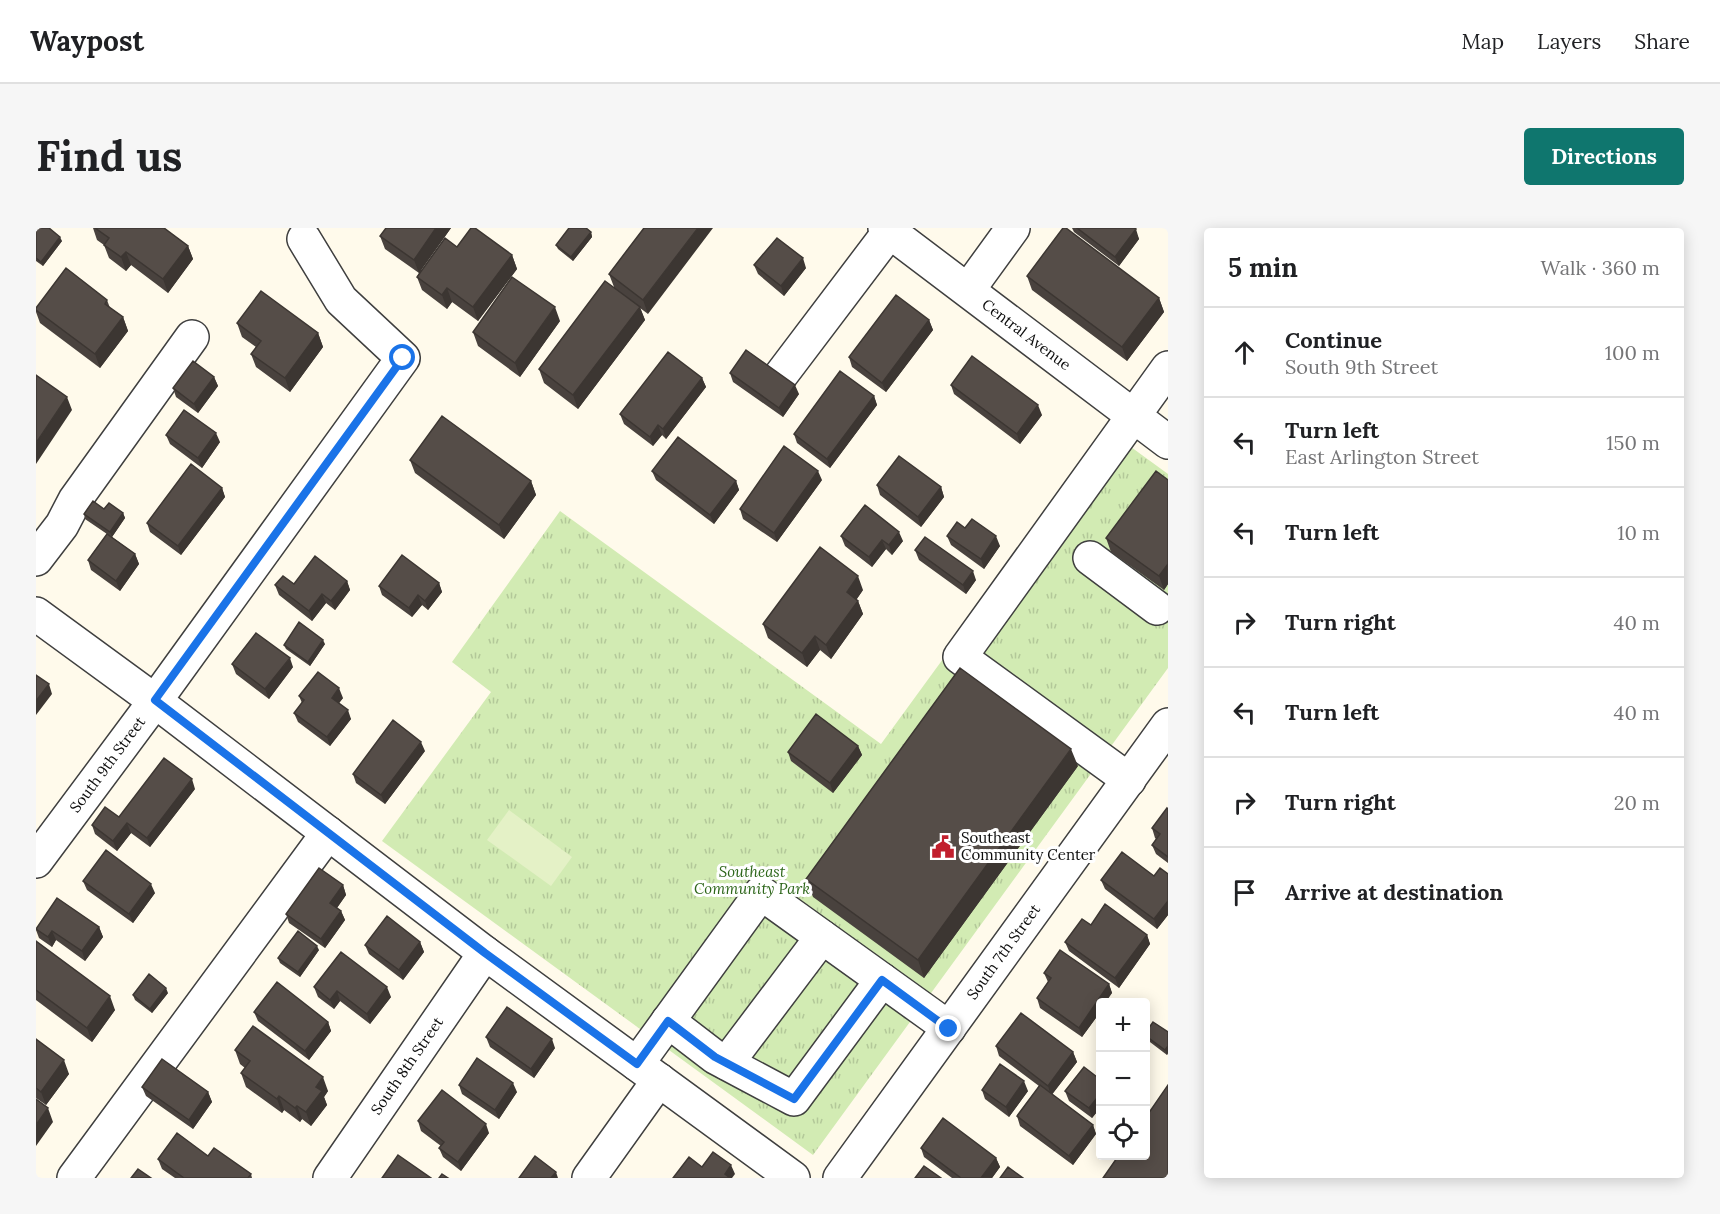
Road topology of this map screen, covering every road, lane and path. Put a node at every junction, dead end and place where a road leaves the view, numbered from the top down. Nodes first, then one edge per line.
1 (1013, 228) edge
2 (888, 230) edge
3 (304, 239) dead end
4 (968, 290) junction
5 (192, 337) dead end
6 (1168, 368) edge
7 (778, 379) edge
8 (1133, 415) junction
9 (1168, 442) edge
10 (1090, 558) dead end
11 (36, 559) edge
12 (1157, 608) dead end
13 (36, 614) edge
14 (155, 700) junction
15 (1168, 725) edge
16 (1129, 780) junction
17 (328, 833) junction
18 (36, 861) edge
19 (822, 937) junction
20 (485, 953) junction
21 (882, 980) junction
22 (668, 1021) junction
23 (949, 1029) junction
24 (727, 1063) junction
25 (648, 1072) junction
26 (74, 1178) edge
27 (330, 1178) edge
28 (589, 1178) edge
29 (793, 1178) edge
30 (840, 1178) edge

1 - 4 street
2 - 4 street, Central Avenue
2 - 7 street
3 - 14 street, South 9th Street
4 - 8 street, Central Avenue
5 - 11 street
6 - 8 street
8 - 9 street, Central Avenue
8 - 16 street
10 - 12 street
13 - 14 street
14 - 17 street
14 - 18 street, South 9th Street
15 - 16 street, South 7th Street
16 - 23 street, South 7th Street
17 - 20 street
17 - 26 street
19 - 21 street
19 - 22 street
19 - 24 street
20 - 25 street
20 - 27 street, South 8th Street
21 - 23 street
21 - 24 street
22 - 24 street
22 - 25 street
23 - 30 street, South 7th Street
25 - 28 street
25 - 29 street

